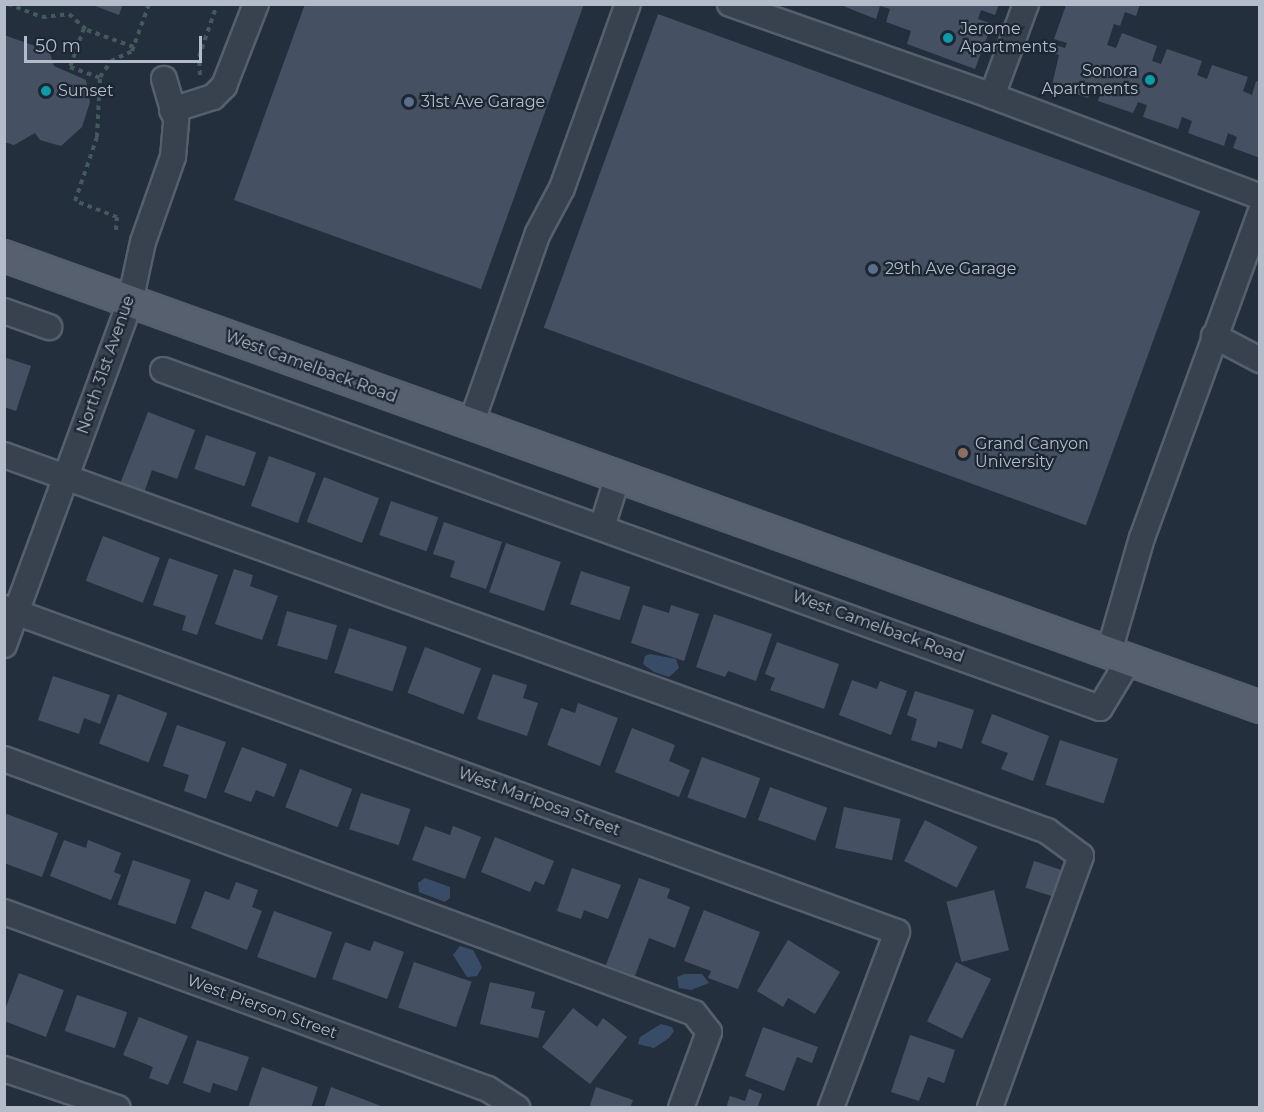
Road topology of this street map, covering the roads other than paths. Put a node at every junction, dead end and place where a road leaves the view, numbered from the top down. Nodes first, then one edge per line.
1 (256, 4) edge
2 (628, 4) edge
3 (730, 4) edge
4 (1026, 4) edge
5 (164, 79) dead end
6 (993, 96) junction
7 (172, 110) junction
8 (1260, 197) edge
9 (1260, 213) edge
10 (4, 256) edge
11 (130, 302) junction
12 (4, 311) edge
13 (49, 327) dead end
14 (1214, 336) junction
15 (1260, 360) edge
16 (163, 369) dead end
17 (471, 424) junction
18 (4, 455) edge
19 (618, 476) junction
20 (66, 477) junction
21 (602, 527) junction
22 (11, 611) edge
23 (4, 645) edge
24 (1119, 656) junction
25 (1260, 707) edge
26 (4, 759) edge
27 (4, 912) edge
28 (4, 1068) edge
29 (118, 1107) edge
30 (517, 1107) edge
31 (681, 1107) edge
32 (831, 1107) edge
33 (990, 1107) edge

1 - 7 street
2 - 17 street
3 - 6 street
4 - 6 street
5 - 7 street, North 31st Avenue
6 - 8 street
7 - 11 street, North 31st Avenue
9 - 14 street
10 - 11 main road, West Camelback Road
11 - 17 main road, West Camelback Road
11 - 20 street, North 31st Avenue
12 - 13 street
14 - 15 street
14 - 24 street
16 - 21 street, West Camelback Road
17 - 19 main road, West Camelback Road
18 - 20 street
19 - 21 street
19 - 24 main road, West Camelback Road
20 - 22 street, North 31st Avenue
20 - 33 street
21 - 24 street, West Camelback Road
22 - 23 street, North 31st Avenue
22 - 32 street, West Mariposa Street
24 - 25 main road, West Camelback Road
26 - 31 street
27 - 30 street, West Pierson Street
28 - 29 street

